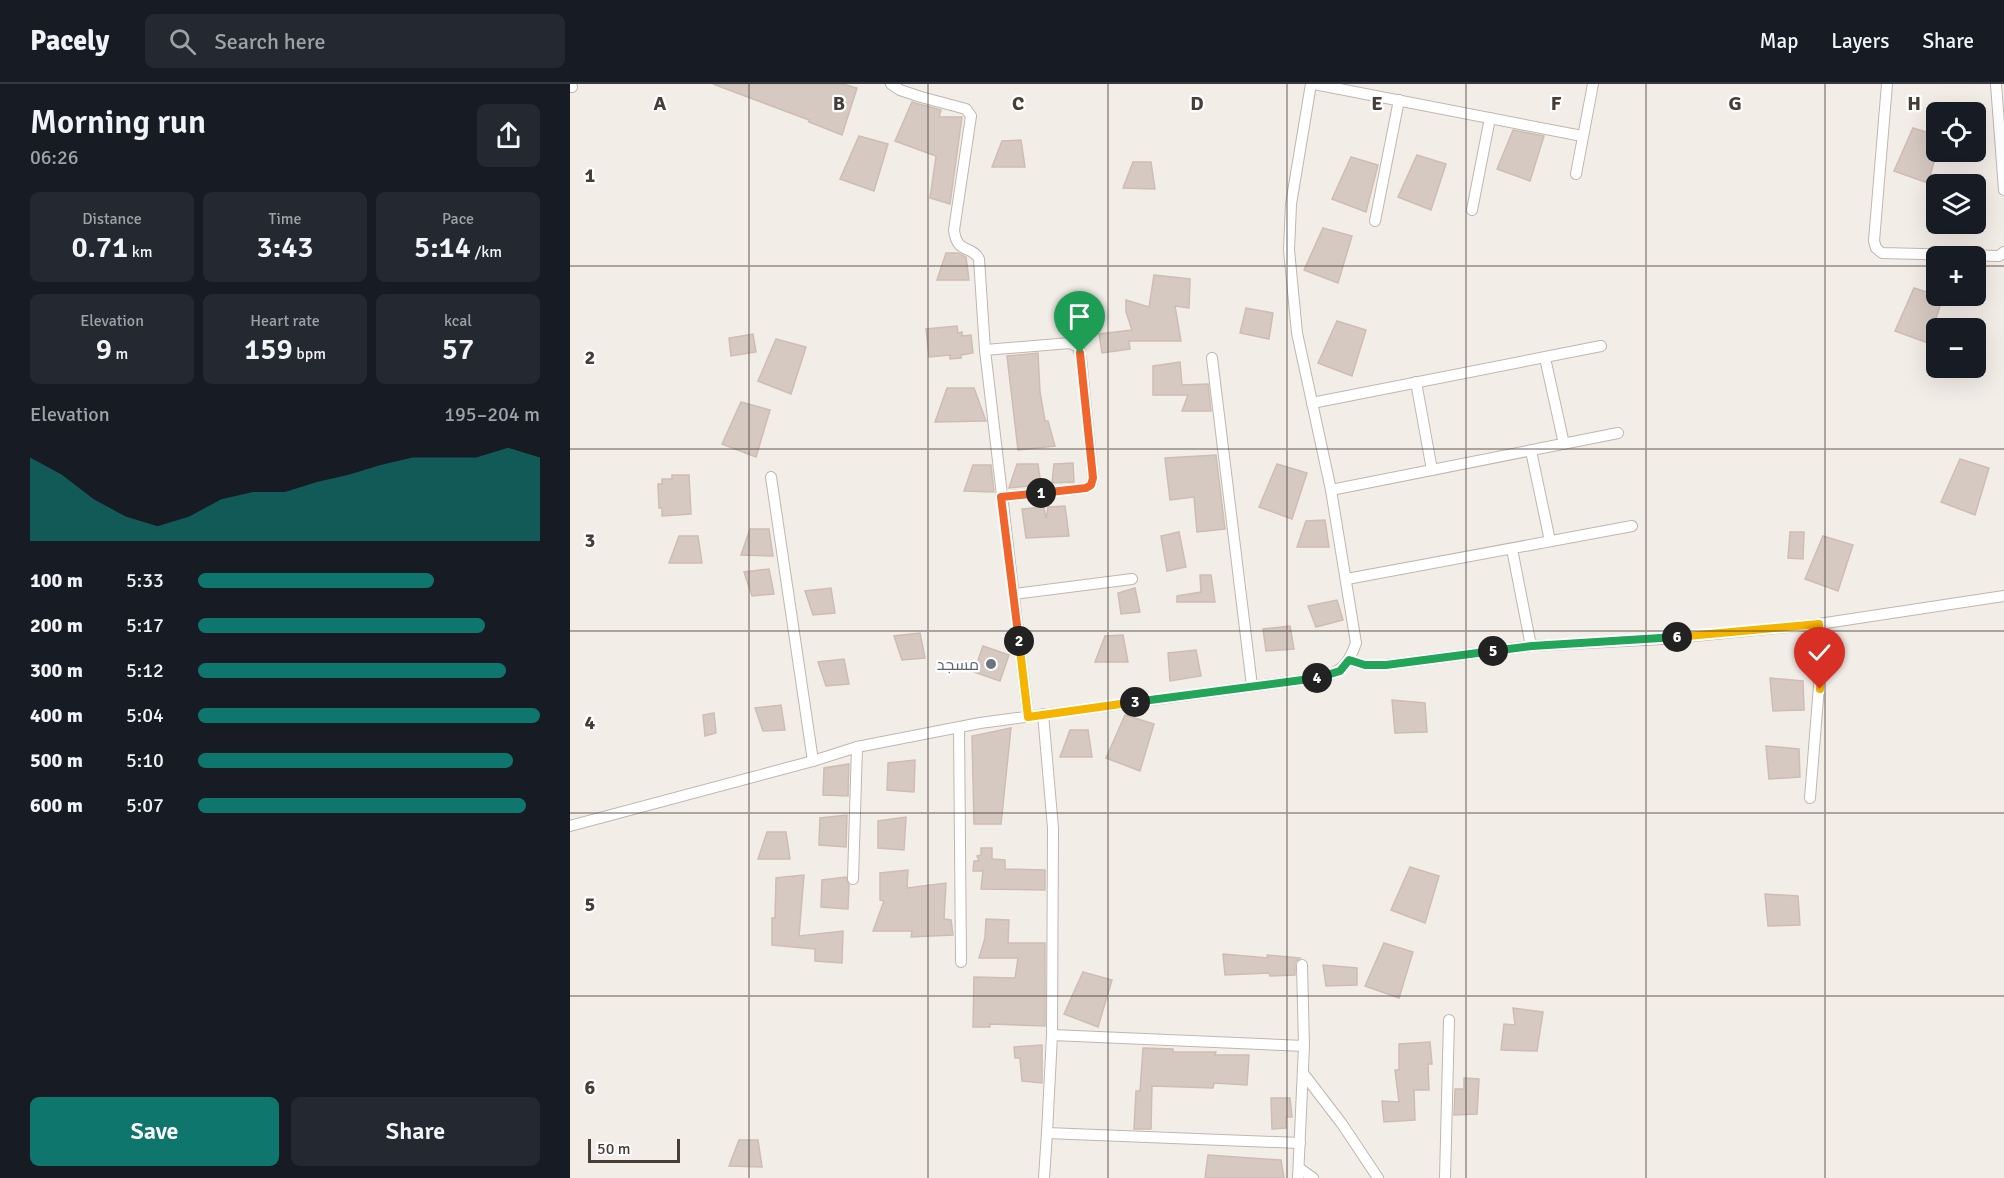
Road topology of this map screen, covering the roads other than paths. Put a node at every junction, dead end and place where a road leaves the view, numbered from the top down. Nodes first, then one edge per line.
1 (891, 84) edge
2 (1312, 84) edge
3 (1593, 84) edge
4 (1887, 84) edge
5 (1996, 84) edge
6 (1399, 100) junction
7 (1490, 118) junction
8 (1582, 136) junction
9 (1576, 174) dead end
10 (2004, 190) edge
11 (1472, 210) dead end
12 (1375, 220) dead end
13 (2004, 252) edge
14 (1601, 346) dead end
15 (985, 350) junction
16 (1212, 357) dead end
17 (1545, 357) junction
18 (1416, 382) junction
19 (1312, 403) junction
20 (1618, 433) dead end
21 (1564, 444) junction
22 (1531, 451) junction
23 (1432, 470) junction
24 (771, 477) dead end
25 (1331, 490) junction
26 (1001, 497) junction
27 (1632, 526) dead end
28 (1550, 541) junction
29 (1512, 549) junction
30 (1132, 579) dead end
31 (1347, 579) junction
32 (1014, 594) junction
33 (2004, 596) edge
34 (1819, 624) junction
35 (1532, 646) junction
36 (1349, 660) junction
37 (1252, 686) junction
38 (1043, 714) junction
39 (1028, 717) junction
40 (959, 727) junction
41 (857, 747) junction
42 (813, 761) junction
43 (1810, 798) dead end
44 (570, 826) edge
45 (853, 879) dead end
46 (961, 962) dead end
47 (1302, 965) dead end
48 (1449, 1020) dead end
49 (1052, 1035) junction
50 (1304, 1046) junction
51 (1303, 1073) junction
52 (1047, 1133) junction
53 (1300, 1143) junction
54 (1299, 1173) edge
55 (1044, 1178) edge
56 (1313, 1178) edge
57 (1378, 1178) edge
58 (1445, 1178) edge

1 - 15 street
2 - 6 street
2 - 19 street
3 - 8 street
4 - 13 street
5 - 10 street
6 - 7 street
6 - 12 street
7 - 8 street
7 - 11 street
8 - 9 street
14 - 17 street
15 - 26 street
15 - 26 street
16 - 37 street
17 - 18 street
17 - 21 street
18 - 19 street
18 - 23 street
19 - 25 street
20 - 21 street
21 - 22 street
22 - 23 street
22 - 28 street
23 - 25 street
24 - 42 street
25 - 31 street
26 - 32 street
27 - 28 street
28 - 29 street
29 - 31 street
29 - 35 street
30 - 32 street
31 - 36 street
32 - 39 street
33 - 34 street
34 - 35 street
34 - 43 street
35 - 36 street
36 - 37 street
37 - 38 street
38 - 39 street
38 - 49 street
39 - 40 street
40 - 41 street
40 - 46 street
41 - 42 street
41 - 45 street
42 - 44 street
47 - 50 street
48 - 58 street
49 - 50 street
49 - 52 street
50 - 51 street
51 - 53 street
51 - 57 street
52 - 53 street
52 - 55 street
53 - 54 street
54 - 56 street

